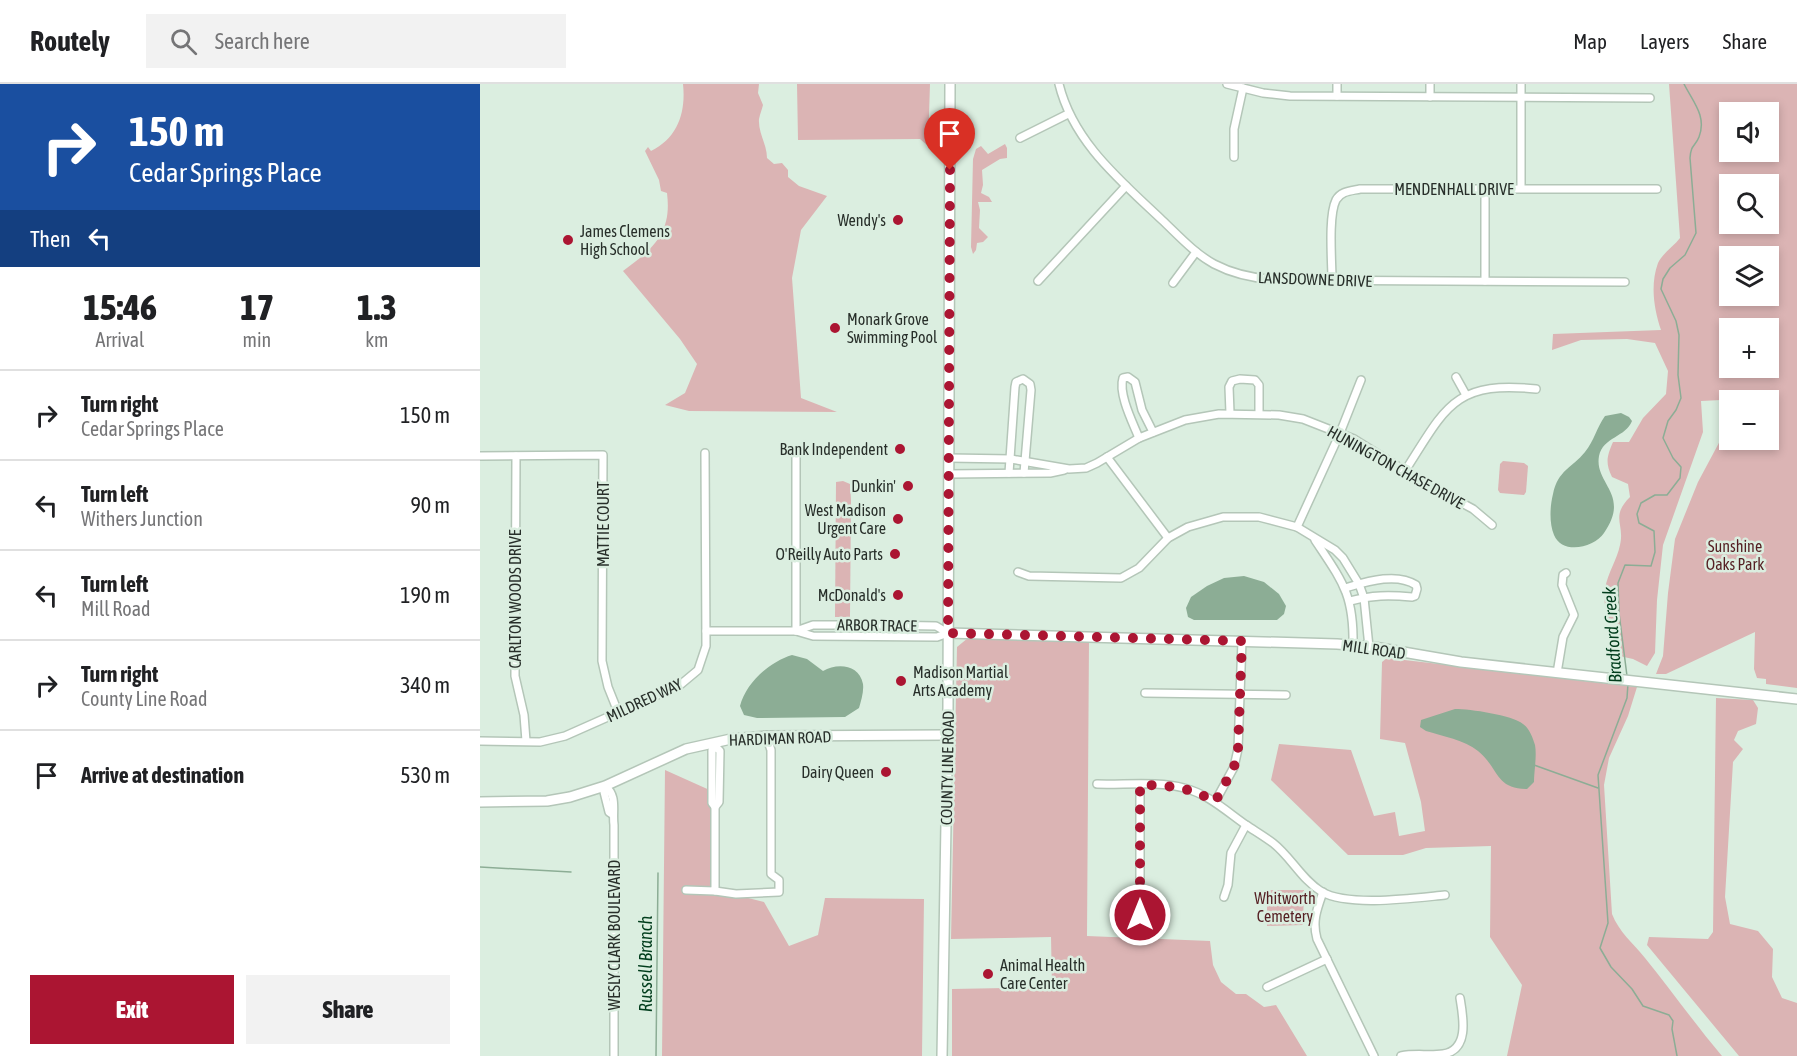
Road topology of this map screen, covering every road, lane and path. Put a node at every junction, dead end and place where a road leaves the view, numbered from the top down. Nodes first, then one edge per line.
1 (950, 84) edge
2 (1059, 84) edge
3 (1227, 84) edge
4 (1337, 84) edge
5 (1430, 84) edge
6 (1521, 84) edge
7 (1243, 88) junction
8 (1337, 96) junction
9 (1430, 97) junction
10 (1521, 97) junction
11 (1650, 98) dead end
12 (1068, 114) junction
13 (1020, 138) dead end
14 (1234, 157) dead end
15 (1126, 186) junction
16 (1521, 188) junction
17 (1485, 189) junction
18 (1657, 189) dead end
19 (1196, 252) junction
20 (1332, 280) junction
21 (1038, 281) dead end
22 (1485, 281) junction
23 (1624, 282) dead end
24 (1173, 284) dead end
25 (1456, 377) dead end
26 (1361, 380) dead end
27 (1536, 389) dead end
28 (1466, 395) junction
29 (1230, 413) junction
30 (1259, 413) junction
31 (1153, 432) junction
32 (1340, 433) junction
33 (1139, 438) junction
34 (705, 453) dead end
35 (796, 454) dead end
36 (480, 456) edge
37 (516, 456) junction
38 (1107, 457) junction
39 (949, 458) junction
40 (1011, 459) junction
41 (1025, 460) junction
42 (1069, 469) junction
43 (1405, 471) junction
44 (1009, 473) junction
45 (1024, 473) junction
46 (949, 474) junction
47 (1492, 525) dead end
48 (1297, 527) junction
49 (1168, 538) junction
50 (1313, 538) junction
51 (1018, 572) dead end
52 (1566, 573) dead end
53 (1359, 584) junction
54 (1345, 588) junction
55 (1364, 598) junction
56 (1350, 601) junction
57 (706, 631) junction
58 (796, 631) junction
59 (948, 633) junction
60 (1242, 641) junction
61 (1353, 645) junction
62 (1369, 647) junction
63 (1557, 673) junction
64 (1145, 693) dead end
65 (1240, 695) junction
66 (1286, 695) dead end
67 (1797, 699) edge
68 (618, 712) junction
69 (948, 735) junction
70 (766, 736) junction
71 (777, 736) junction
72 (480, 741) edge
73 (526, 741) junction
74 (716, 744) junction
75 (771, 750) junction
76 (1097, 784) dead end
77 (1140, 785) junction
78 (605, 786) junction
79 (480, 802) edge
80 (1215, 802) junction
81 (1246, 825) junction
82 (686, 890) dead end
83 (715, 891) junction
84 (1323, 892) junction
85 (1444, 895) dead end
86 (1224, 897) dead end
87 (1140, 915) dead end
88 (1327, 959) junction
89 (1267, 987) dead end
90 (1460, 998) dead end
91 (614, 1056) edge
92 (942, 1056) edge
93 (1374, 1056) edge
94 (1401, 1056) edge

1 - 39 street, COUNTY LINE ROAD
2 - 12 street, LANSDOWNE DRIVE
3 - 7 street
4 - 8 street
5 - 9 street
6 - 10 street
7 - 8 street
7 - 14 street
8 - 9 street
9 - 10 street
10 - 11 street
10 - 16 street
12 - 13 street
12 - 15 street, LANSDOWNE DRIVE
15 - 19 street, LANSDOWNE DRIVE
15 - 21 street
16 - 17 street, MENDENHALL DRIVE
16 - 18 street, MENDENHALL DRIVE
17 - 20 street, MENDENHALL DRIVE
17 - 22 street
19 - 20 street, LANSDOWNE DRIVE
19 - 24 street
20 - 22 street, LANSDOWNE DRIVE
22 - 23 street, LANSDOWNE DRIVE
25 - 28 street
26 - 32 street
27 - 28 street
28 - 43 street
29 - 30 street, HUNINGTON CHASE DRIVE
29 - 30 street
29 - 31 street, HUNINGTON CHASE DRIVE
30 - 32 street, HUNINGTON CHASE DRIVE
31 - 33 street, HUNINGTON CHASE DRIVE
31 - 33 street
32 - 43 street, HUNINGTON CHASE DRIVE
32 - 48 street
33 - 38 street, HUNINGTON CHASE DRIVE
34 - 57 street, MILDRED WAY
35 - 58 street
36 - 37 street, MATTIE COURT
37 - 68 street, MATTIE COURT
37 - 73 street, CARLTON WOODS DRIVE
38 - 42 street, HUNINGTON CHASE DRIVE
38 - 49 street
39 - 40 street, HUNINGTON CHASE DRIVE
39 - 46 street, COUNTY LINE ROAD
40 - 41 street, HUNINGTON CHASE DRIVE
40 - 41 street
40 - 44 street
41 - 42 street, HUNINGTON CHASE DRIVE
41 - 45 street
42 - 45 street
43 - 47 street, HUNINGTON CHASE DRIVE
44 - 45 street
44 - 46 street
46 - 59 street, COUNTY LINE ROAD
48 - 49 street
48 - 50 street
49 - 51 street
50 - 53 street
50 - 54 street
52 - 63 street
53 - 54 street
53 - 55 street
53 - 55 street
54 - 56 street
55 - 56 street
55 - 62 street
56 - 61 street
57 - 58 street, ARBOR TRACE
57 - 68 street, MILDRED WAY
58 - 59 street, ARBOR TRACE
58 - 59 street, ARBOR TRACE
59 - 60 street, MILL ROAD
59 - 69 street, COUNTY LINE ROAD
60 - 61 street, MILL ROAD
60 - 65 street
61 - 62 street, MILL ROAD
62 - 63 street, MILL ROAD
63 - 67 street, MILL ROAD
64 - 65 street
65 - 66 street
65 - 80 street
68 - 73 street, MILDRED WAY
69 - 71 street, HARDIMAN ROAD
69 - 92 street, COUNTY LINE ROAD
70 - 71 street, HARDIMAN ROAD
70 - 74 street, HARDIMAN ROAD
70 - 75 street
71 - 75 street
72 - 73 street, MILDRED WAY
74 - 78 street, HARDIMAN ROAD
74 - 83 street
75 - 83 street
76 - 77 street
77 - 80 street
77 - 87 street
78 - 79 street, HARDIMAN ROAD
78 - 91 street, WESLY CLARK BOULEVARD
80 - 81 street
81 - 84 street
81 - 86 street
82 - 83 street
84 - 85 street
84 - 88 street
88 - 89 street
88 - 93 street
90 - 94 street

